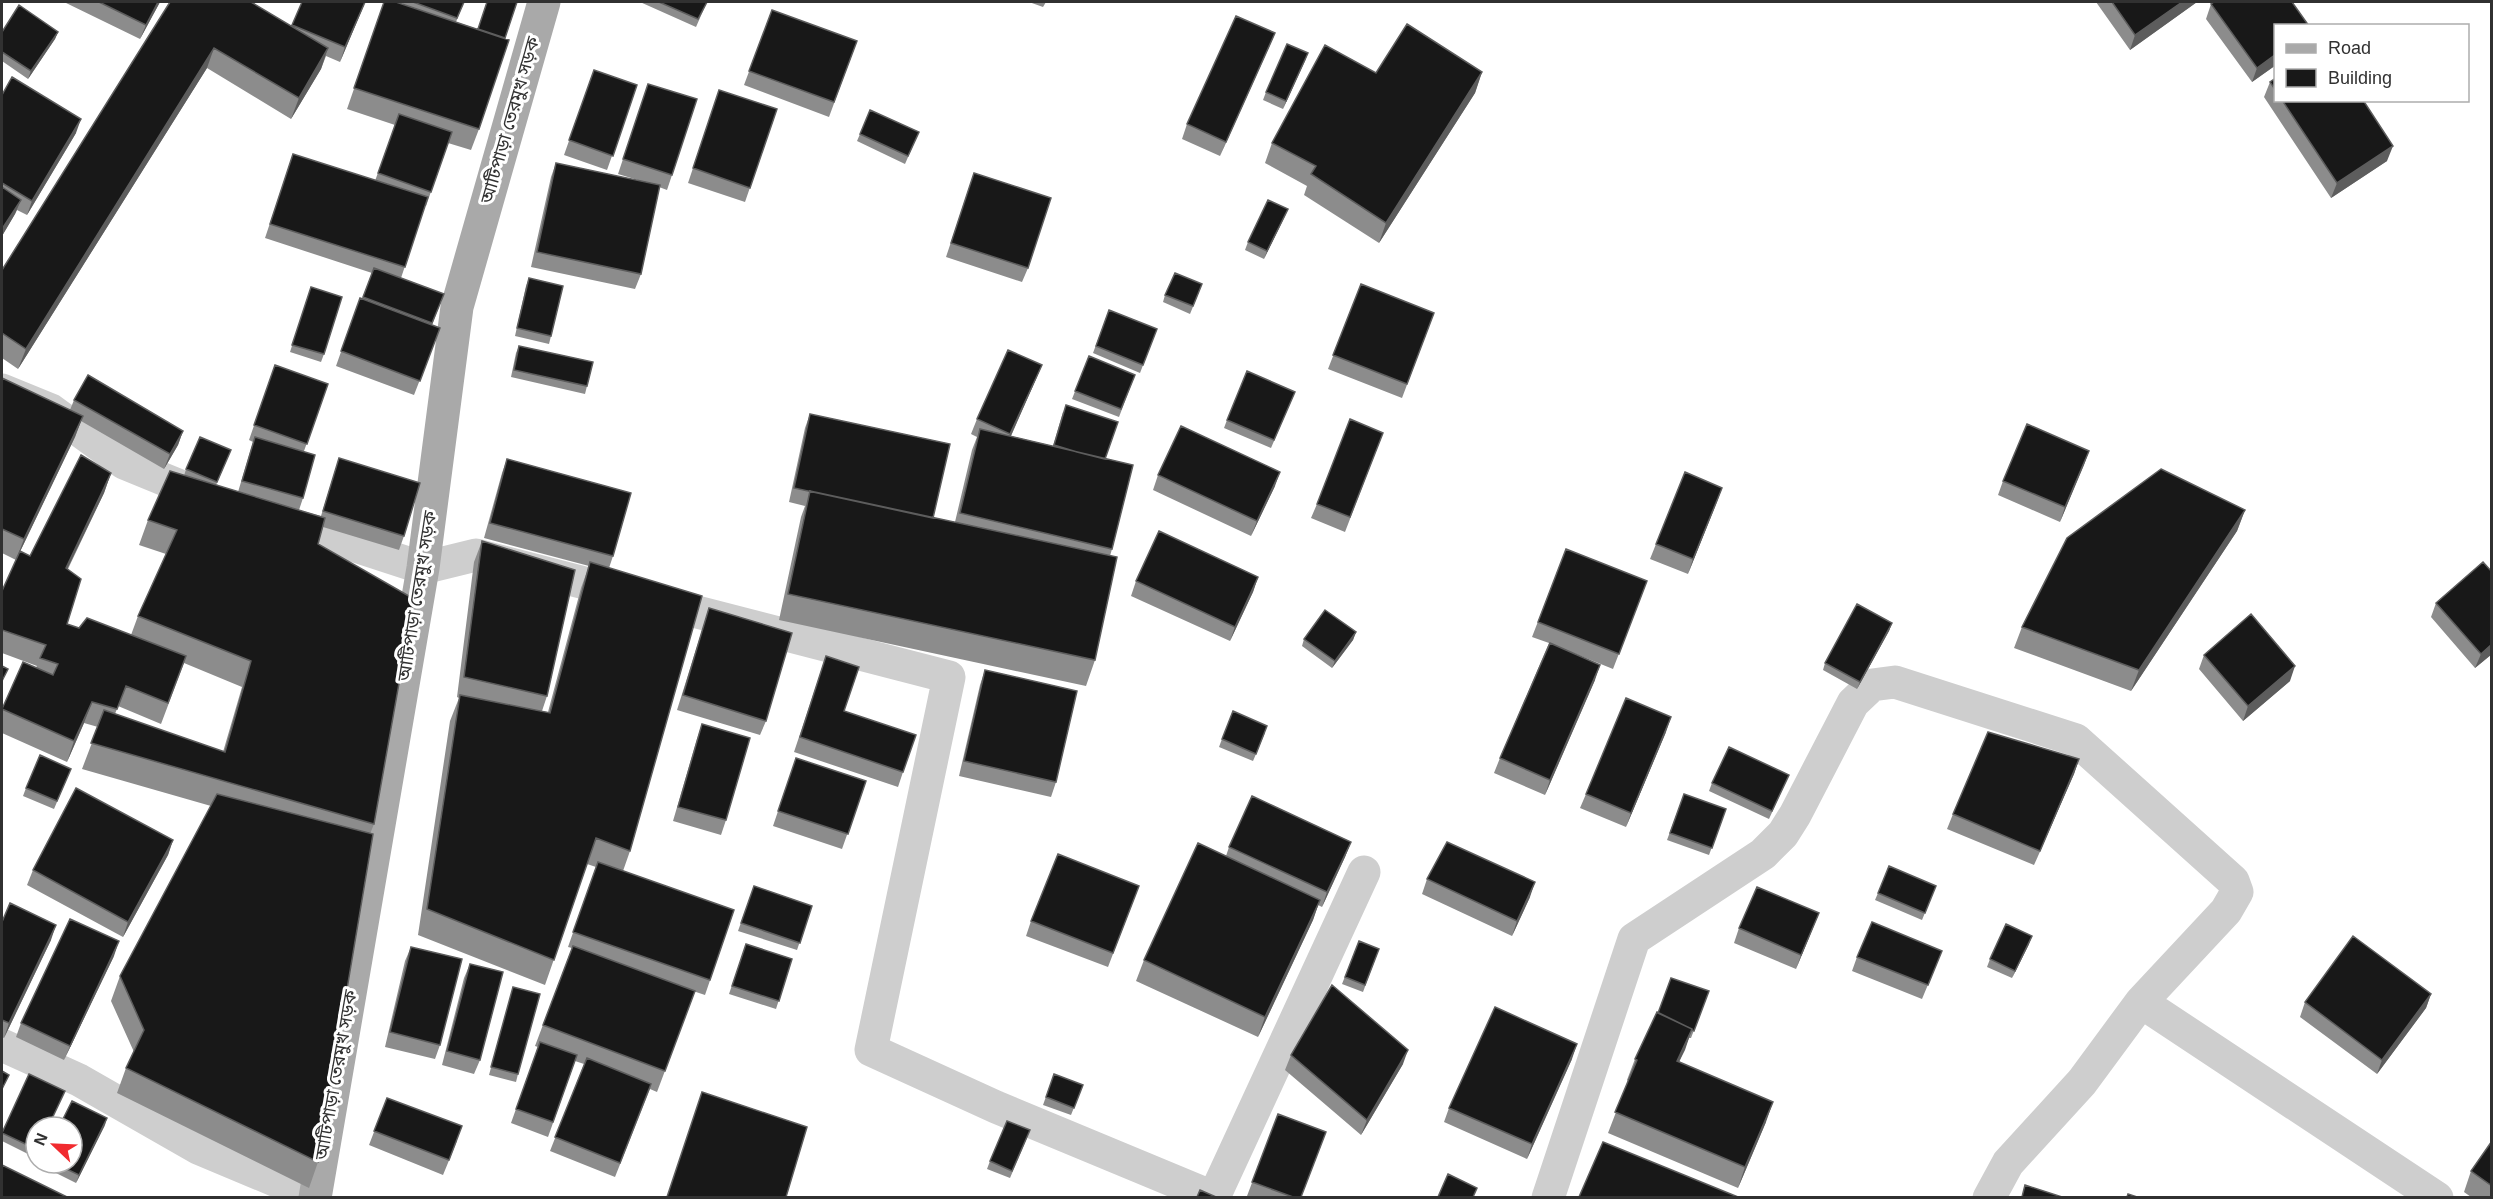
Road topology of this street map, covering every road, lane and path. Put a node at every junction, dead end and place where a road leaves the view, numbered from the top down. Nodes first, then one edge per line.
1 (544, 2) edge
2 (2, 390) edge
3 (423, 568) junction
4 (1364, 872) dead end
5 (2140, 1002) junction
6 (2, 1045) edge
7 (315, 1197) edge
8 (1215, 1197) edge
9 (1548, 1197) edge
10 (1989, 1197) edge
11 (2437, 1197) edge

1 - 3 main road, আটিপাড়া তেরমুখ সড়ক
2 - 3 street
3 - 7 main road, আটিপাড়া তেরমুখ সড়ক
3 - 8 street
4 - 8 street
5 - 9 street
5 - 10 street
5 - 11 street
6 - 7 street

